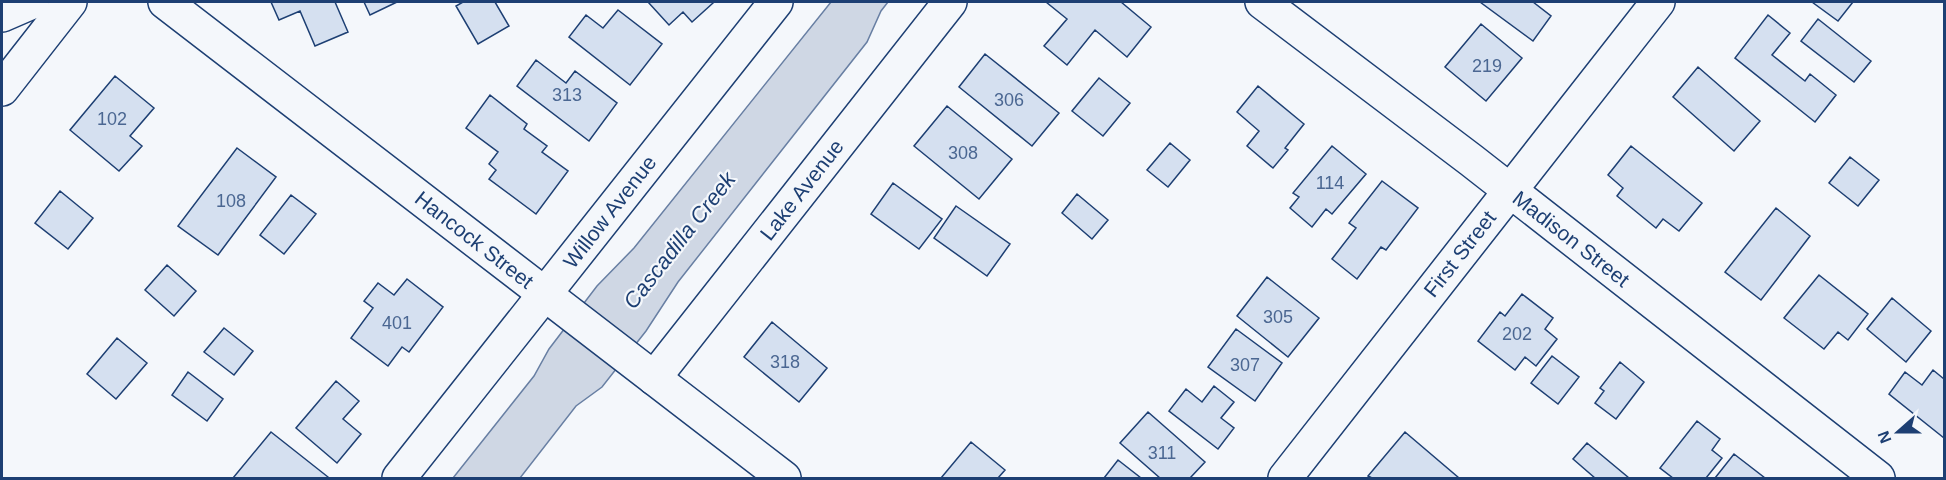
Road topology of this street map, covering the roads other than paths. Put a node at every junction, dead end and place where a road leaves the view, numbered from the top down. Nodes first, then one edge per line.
1 (32, 2) edge
2 (70, 2) edge
3 (165, 2) edge
4 (776, 2) edge
5 (950, 2) edge
6 (1262, 2) edge
7 (1658, 2) edge
8 (2, 15) edge
9 (2, 88) edge
10 (1510, 190) junction
11 (556, 303) junction
12 (646, 372) junction
13 (399, 478) edge
14 (784, 478) edge
15 (1285, 478) edge
16 (1878, 478) edge

1 - 8 street
2 - 9 street
3 - 11 street, Hancock Street
4 - 11 street, Willow Avenue
5 - 12 street, Lake Avenue
6 - 10 street, Madison Street
7 - 10 street, First Street
10 - 15 street, First Street
10 - 16 street, Madison Street
11 - 12 street, Hancock Street
11 - 13 street, Willow Avenue
12 - 14 street, Hancock Street

